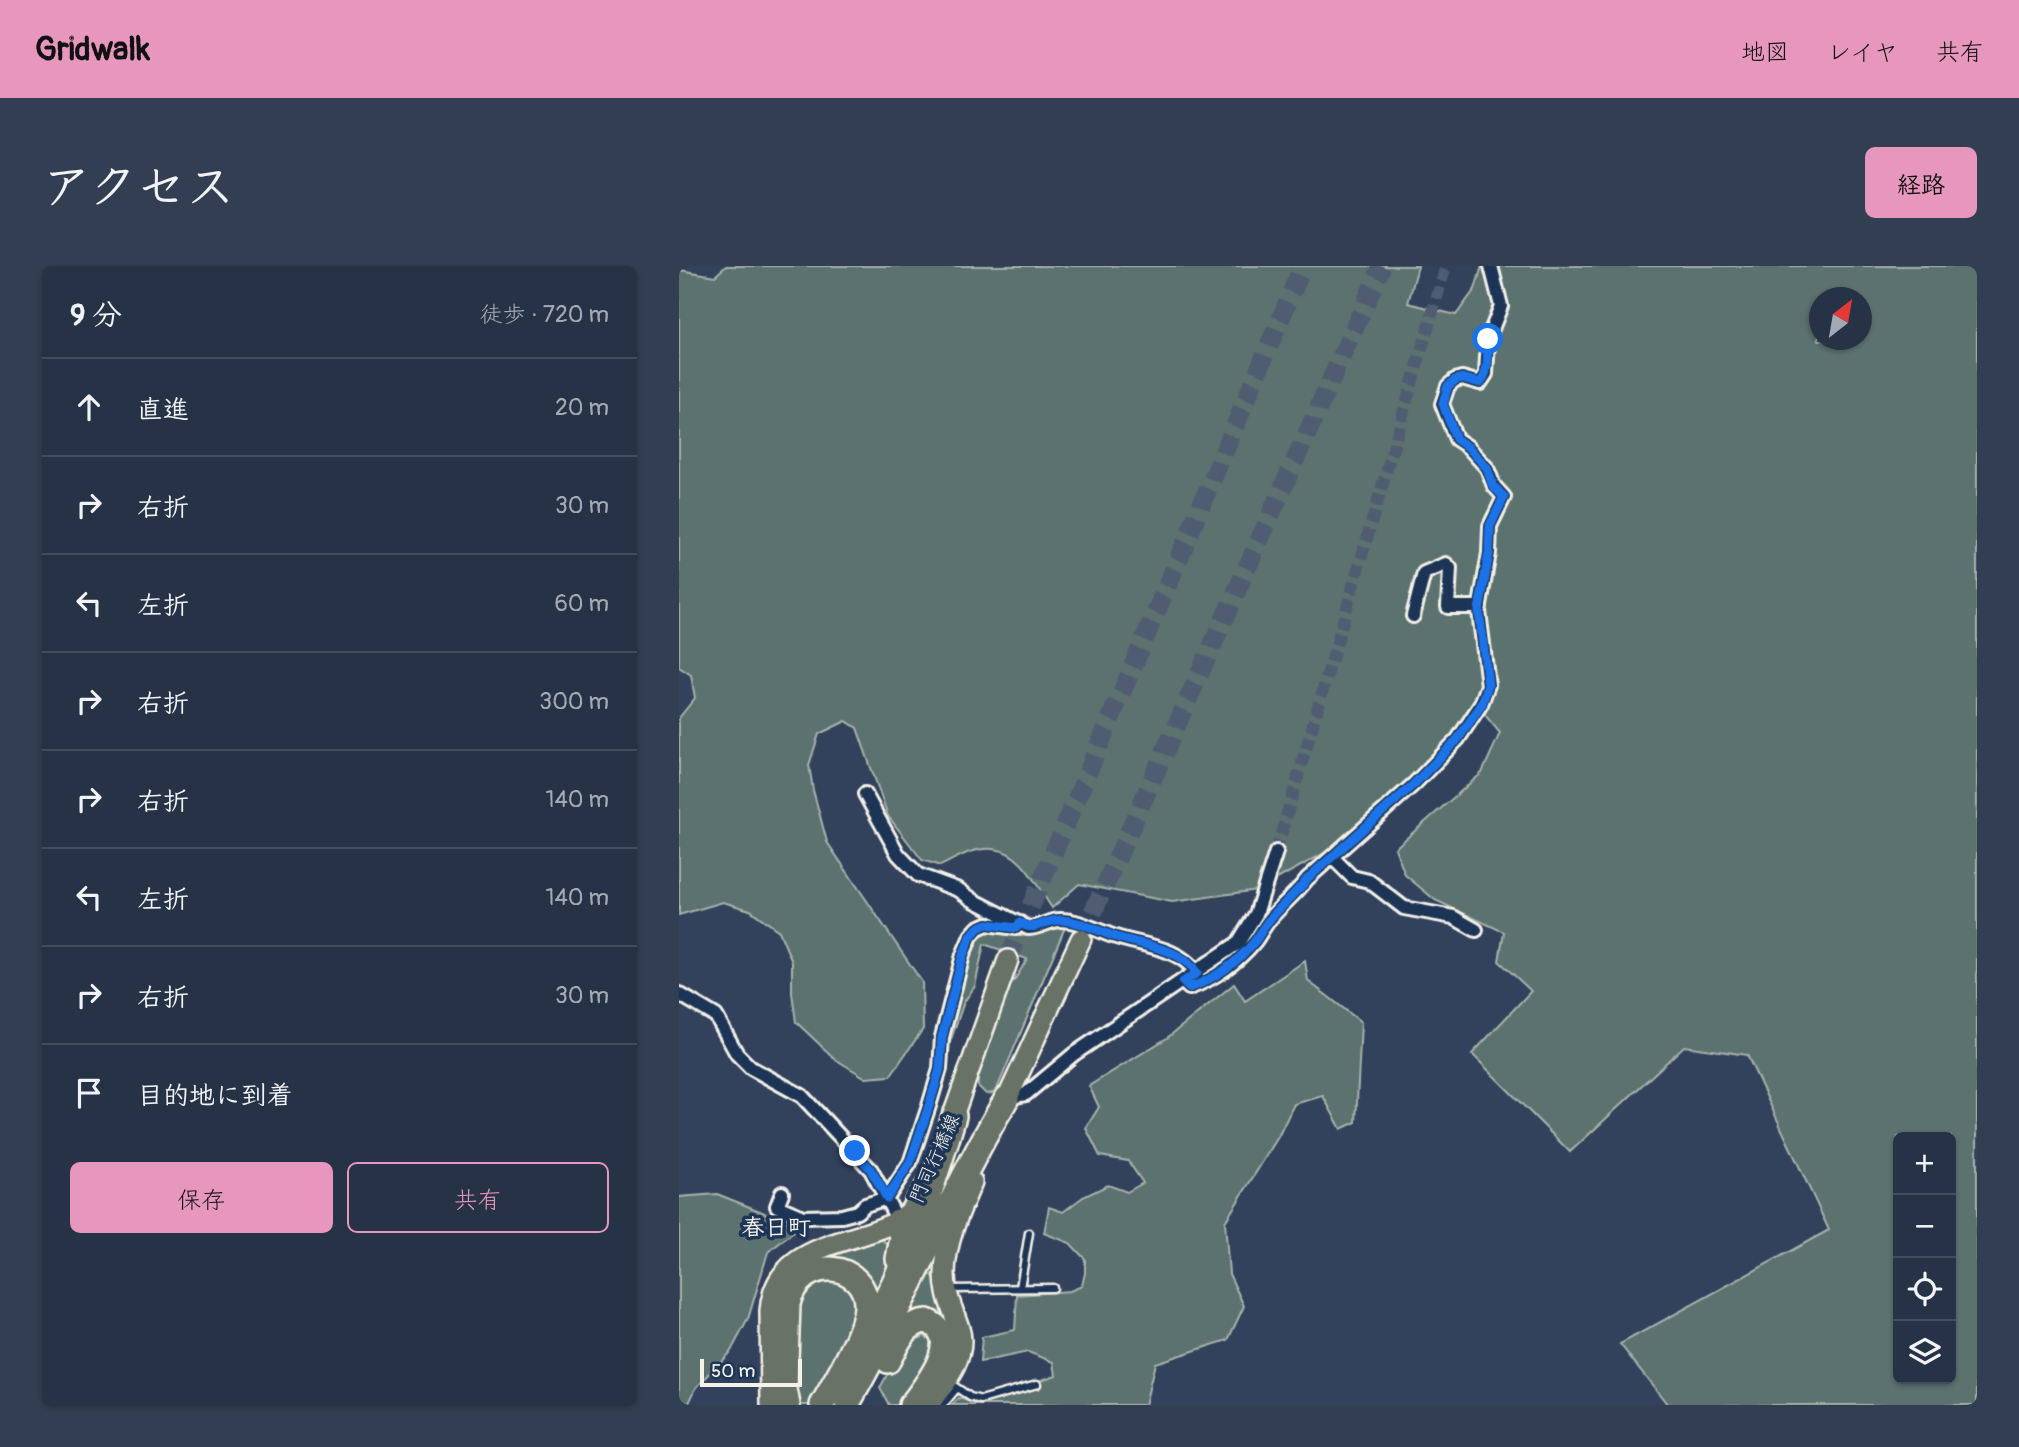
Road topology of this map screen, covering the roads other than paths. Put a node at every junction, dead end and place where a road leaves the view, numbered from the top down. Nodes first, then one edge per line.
1 (1491, 266) edge
2 (1480, 607) junction
3 (1413, 616) dead end
4 (865, 794) dead end
5 (1276, 852) tunnel mouth
6 (1332, 857) junction
7 (1020, 923) junction
8 (1476, 930) dead end
9 (1081, 939) tunnel mouth
10 (1007, 960) tunnel mouth
11 (1197, 973) junction
12 (1183, 982) junction
13 (679, 994) edge
14 (1007, 1098) junction
15 (954, 1115) junction
16 (782, 1193) dead end
17 (887, 1198) junction
18 (898, 1220) junction
19 (1029, 1233) dead end
20 (1020, 1288) junction
21 (946, 1289) junction
22 (1053, 1289) dead end
23 (883, 1305) junction
24 (1037, 1384) dead end
25 (951, 1385) junction
26 (771, 1405) edge
27 (788, 1405) edge
28 (823, 1405) edge
29 (847, 1405) edge
30 (862, 1405) edge
31 (911, 1405) edge
32 (928, 1405) edge
33 (943, 1405) edge

1 - 2 street
2 - 3 street
2 - 6 street
4 - 7 street
5 - 11 street
6 - 8 street
6 - 12 street
7 - 11 street
7 - 17 street
9 - 14 main road
10 - 15 main road, 門司行橋線
11 - 12 street
12 - 14 street
13 - 17 street
14 - 21 main road
14 - 29 highway
15 - 18 main road, 門司行橋線
15 - 23 highway
16 - 17 street
17 - 18 street
18 - 23 highway
18 - 26 main road, 門司行橋線
19 - 20 lane
20 - 21 lane
20 - 22 lane
21 - 25 main road
23 - 28 highway
24 - 25 lane
25 - 32 main road
25 - 33 lane
27 - 28 highway
30 - 31 highway

